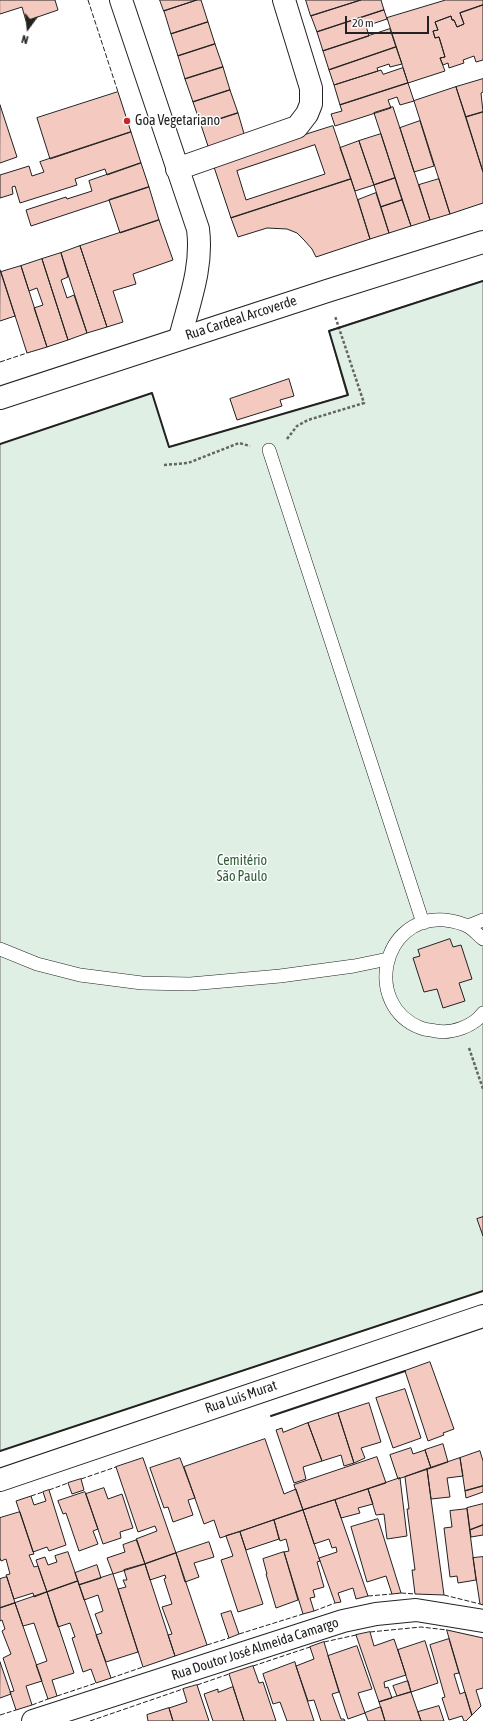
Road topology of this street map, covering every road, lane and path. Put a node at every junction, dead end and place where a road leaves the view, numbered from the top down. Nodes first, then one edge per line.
1 (122, 0) edge
2 (284, 0) edge
3 (177, 169) junction
4 (483, 242) edge
5 (327, 290) junction
6 (180, 338) junction
7 (0, 398) edge
8 (269, 450) junction
9 (164, 465) dead end
10 (483, 920) edge
11 (423, 923) junction
12 (468, 926) junction
13 (483, 938) edge
14 (0, 949) edge
15 (388, 958) junction
16 (483, 1013) edge
17 (463, 1028) junction
18 (483, 1089) edge
19 (483, 1316) edge
20 (0, 1480) edge
21 (483, 1621) edge
22 (33, 1721) edge

1 - 3 street
2 - 3 street
3 - 6 street
4 - 5 street, Rua Cardeal Arcoverde
5 - 6 street, Rua Cardeal Arcoverde
5 - 8 path
6 - 7 street, Rua Cardeal Arcoverde
8 - 9 path
8 - 11 lane
10 - 12 lane
11 - 12 lane
11 - 15 lane
12 - 13 lane
14 - 15 lane
15 - 17 lane
16 - 17 lane
17 - 18 path
19 - 20 street, Rua Luís Murat
21 - 22 street, Rua Doutor José Almeida Camargo

